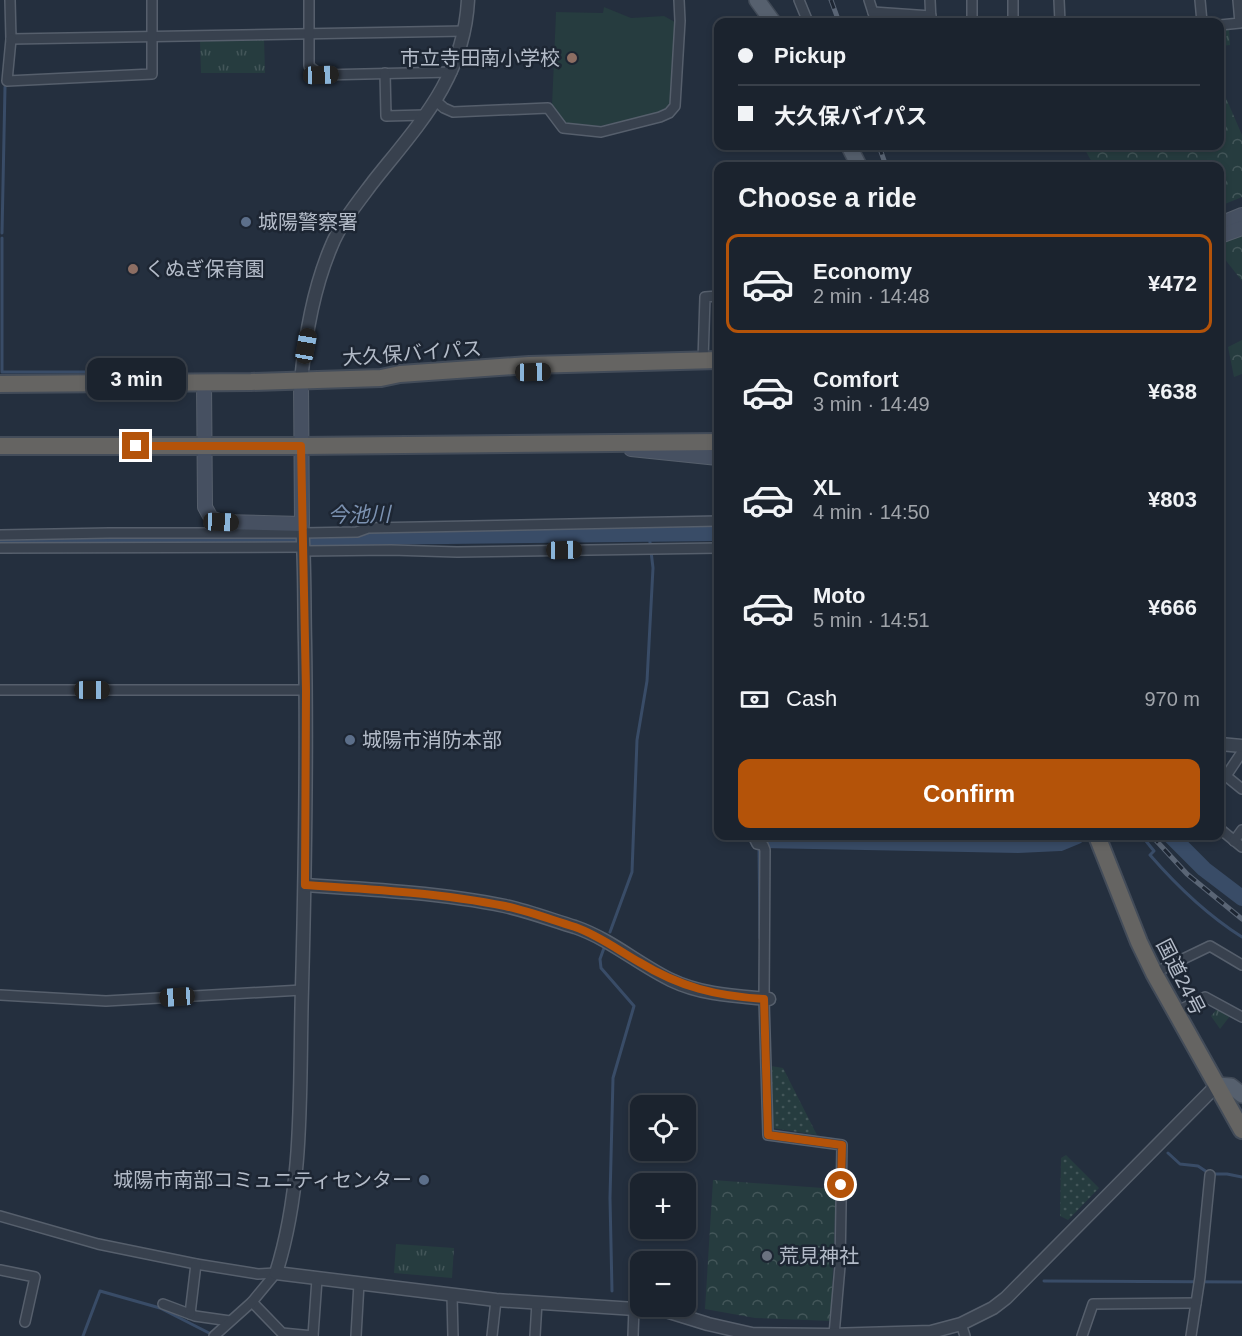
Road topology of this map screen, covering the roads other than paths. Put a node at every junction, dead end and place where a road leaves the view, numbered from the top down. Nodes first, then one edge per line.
1 (10, 0) edge
2 (152, 0) edge
3 (309, 0) edge
4 (468, 0) edge
5 (679, 0) edge
6 (757, 0) edge
7 (799, 0) edge
8 (869, 0) edge
9 (930, 0) edge
10 (972, 0) edge
11 (1013, 0) edge
12 (1059, 0) edge
13 (1200, 0) edge
14 (1238, 0) edge
15 (873, 12) junction
16 (770, 18) edge
17 (806, 18) edge
18 (875, 18) edge
19 (923, 18) edge
20 (931, 18) edge
21 (972, 18) edge
22 (1013, 18) edge
23 (1060, 18) edge
24 (1202, 18) edge
25 (1224, 25) edge
26 (465, 31) junction
27 (309, 34) junction
28 (152, 36) junction
29 (11, 39) junction
30 (452, 72) junction
31 (385, 73) junction
32 (436, 101) junction
33 (425, 115) junction
34 (1241, 219) edge
35 (1224, 223) edge
36 (1224, 233) edge
37 (714, 296) edge
38 (713, 363) edge
39 (301, 381) junction
40 (204, 382) junction
41 (0, 384) edge
42 (714, 442) edge
43 (580, 443) junction
44 (0, 446) edge
45 (204, 446) junction
46 (301, 446) junction
47 (714, 458) edge
48 (714, 521) edge
49 (0, 535) edge
50 (303, 540) junction
51 (0, 548) edge
52 (714, 548) edge
53 (0, 690) edge
54 (306, 690) junction
55 (1224, 744) edge
56 (1242, 746) edge
57 (1242, 752) edge
58 (1242, 789) edge
59 (1242, 830) edge
60 (1224, 832) edge
61 (1099, 840) edge
62 (758, 841) edge
63 (1238, 844) edge
64 (305, 885) junction
65 (1242, 965) edge
66 (1154, 973) junction
67 (302, 990) junction
68 (0, 995) edge
69 (767, 999) junction
70 (1174, 1013) junction
71 (1242, 1017) edge
72 (1217, 1085) junction
73 (1242, 1095) edge
74 (1242, 1131) edge
75 (1210, 1175) dead end
76 (0, 1216) edge
77 (196, 1264) junction
78 (0, 1270) edge
79 (276, 1273) junction
80 (317, 1279) junction
81 (359, 1283) junction
82 (452, 1295) junction
83 (496, 1300) junction
84 (252, 1302) junction
85 (537, 1302) junction
86 (1196, 1303) junction
87 (163, 1304) dead end
88 (630, 1308) edge
89 (190, 1314) junction
90 (634, 1317) edge
91 (685, 1317) edge
92 (230, 1321) junction
93 (25, 1322) dead end
94 (963, 1330) edge
95 (273, 1331) edge
96 (762, 1335) edge
97 (834, 1335) edge
98 (214, 1336) edge
99 (313, 1336) edge
100 (356, 1336) edge
101 (453, 1336) edge
102 (492, 1336) edge
103 (535, 1336) edge
104 (633, 1336) edge
105 (1082, 1336) edge
106 (1191, 1336) edge

1 - 29 street
2 - 28 street
3 - 27 street
4 - 26 street
5 - 32 street
6 - 16 main road
7 - 17 street
8 - 15 street
9 - 20 street
10 - 21 street
11 - 22 street
12 - 23 street
13 - 24 street
14 - 25 street
15 - 18 street
15 - 19 street
26 - 27 street
26 - 30 street
27 - 28 street
27 - 31 street
28 - 29 street
28 - 29 street
30 - 31 street
30 - 32 street
31 - 33 street
32 - 33 street
33 - 39 street
34 - 35 main road
34 - 36 main road
37 - 38 street
38 - 39 highway, 大久保バイパス
39 - 40 highway, 大久保バイパス
39 - 46 main road
40 - 41 highway, 大久保バイパス
40 - 45 main road
42 - 43 highway
43 - 46 highway
43 - 47 main road
44 - 45 highway
45 - 46 highway
45 - 50 main road
46 - 50 main road
48 - 50 street
49 - 50 street
50 - 51 street
50 - 52 street
50 - 54 street
53 - 54 street
54 - 64 street
55 - 56 street
57 - 58 street
59 - 63 street
60 - 63 street
61 - 66 highway, 国道24号
62 - 69 street
64 - 67 street
64 - 69 street
65 - 66 street
66 - 70 highway, 国道24号
67 - 68 street
67 - 79 street
69 - 97 street
70 - 71 street
70 - 72 highway, 国道24号
72 - 73 main road
72 - 74 highway, 国道24号
72 - 94 street
75 - 86 street
76 - 77 street
77 - 79 street
77 - 89 street
78 - 93 street
79 - 80 street
79 - 84 street
80 - 81 street
80 - 99 street
81 - 82 street
81 - 100 street
82 - 83 street
82 - 101 street
83 - 85 street
83 - 102 street
84 - 92 street
84 - 95 street
85 - 88 street
85 - 103 street
86 - 105 street
86 - 106 street
87 - 89 street
89 - 92 street
90 - 104 street
91 - 96 street
92 - 98 street
94 - 97 street
95 - 99 street
96 - 97 street

